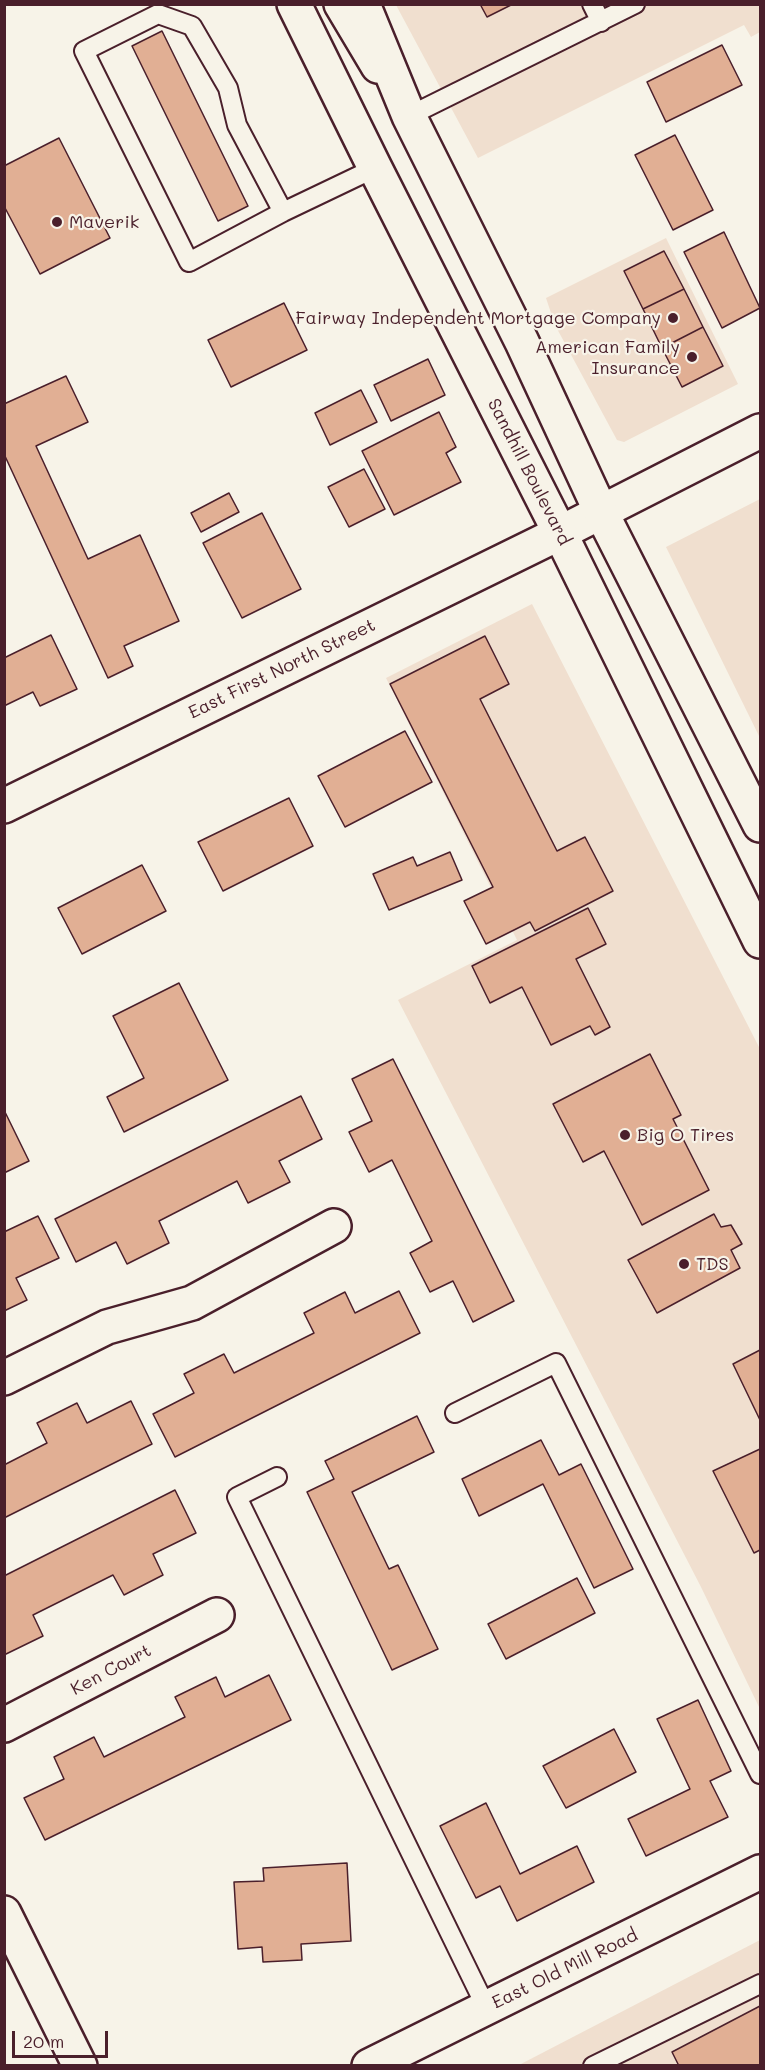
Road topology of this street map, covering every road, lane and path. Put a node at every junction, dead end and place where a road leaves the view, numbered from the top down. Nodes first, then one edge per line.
1 (294, 4) edge
2 (341, 4) edge
3 (363, 4) edge
4 (592, 4) edge
5 (635, 4) edge
6 (601, 22) junction
7 (409, 116) junction
8 (375, 168) junction
9 (283, 212) junction
10 (760, 431) edge
11 (601, 512) junction
12 (561, 533) junction
13 (4, 806) edge
14 (760, 825) edge
15 (760, 941) edge
16 (334, 1226) dead end
17 (4, 1378) edge
18 (455, 1413) dead end
19 (277, 1478) dead end
20 (217, 1615) dead end
21 (4, 1725) edge
22 (760, 1774) edge
23 (760, 1875) edge
24 (4, 1913) edge
25 (760, 1984) edge
26 (486, 2007) junction
27 (80, 2066) edge
28 (369, 2066) edge
29 (593, 2066) edge

1 - 8 main road, Sandhill Boulevard
2 - 7 main road
3 - 7 main road
4 - 6 lane
5 - 6 lane
6 - 7 lane
7 - 11 main road
8 - 9 lane
8 - 12 main road, Sandhill Boulevard
9 - 9 lane
10 - 11 main road
11 - 12 main road, East First North Street
11 - 14 main road
12 - 13 main road, East First North Street
12 - 15 main road, Sandhill Boulevard
16 - 17 main road
18 - 22 lane
19 - 26 lane
20 - 21 main road, Ken Court
23 - 26 main road, East Old Mill Road
24 - 27 main road
25 - 29 lane
26 - 28 main road, East Old Mill Road

